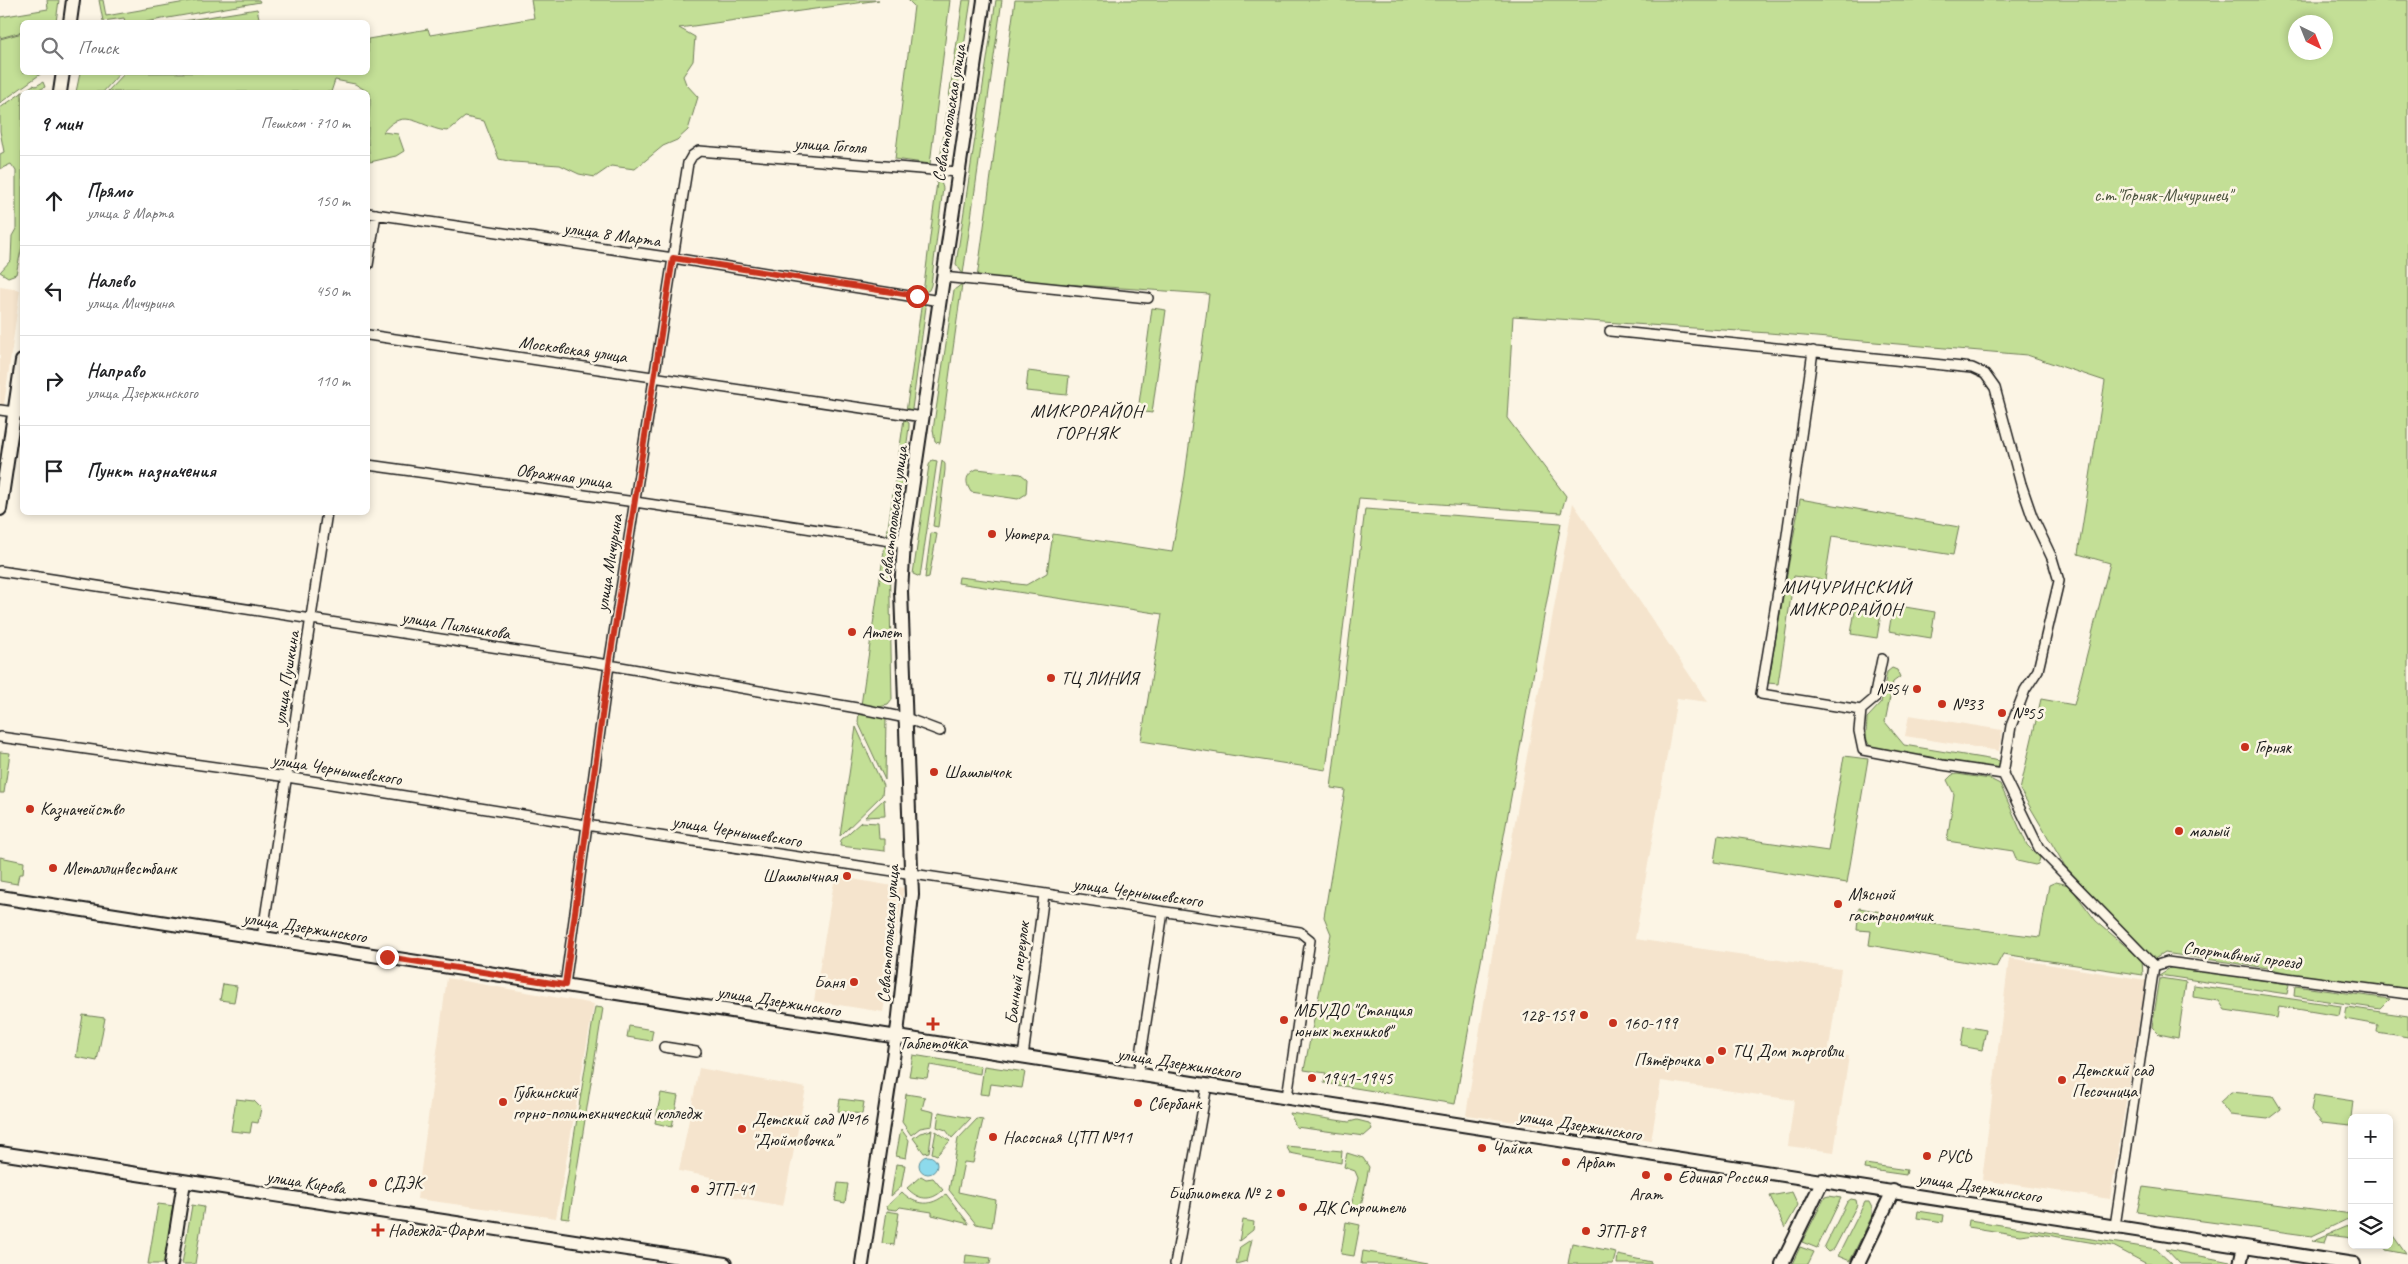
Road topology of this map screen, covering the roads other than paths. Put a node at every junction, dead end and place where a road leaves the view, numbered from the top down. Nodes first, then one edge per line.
1 (73, 0) edge
2 (984, 0) edge
3 (70, 20) edge
4 (63, 75) edge
5 (60, 90) edge
6 (699, 151) joint
7 (958, 172) junction
8 (372, 214) edge
9 (370, 240) edge
10 (673, 258) junction
11 (942, 277) junction
12 (1148, 298) dead end
13 (940, 301) junction
14 (1610, 330) dead end
15 (370, 335) edge
16 (1813, 351) junction
17 (654, 378) junction
18 (20, 396) edge
19 (0, 410) edge
20 (19, 413) edge
21 (923, 417) junction
22 (370, 465) edge
23 (635, 502) junction
24 (0, 509) edge
25 (327, 515) edge
26 (904, 543) junction
27 (0, 571) edge
28 (311, 619) junction
29 (1882, 659) dead end
30 (609, 665) junction
31 (1861, 710) junction
32 (906, 718) junction
33 (940, 731) dead end
34 (0, 737) edge
35 (2003, 774) junction
36 (287, 777) junction
37 (586, 825) junction
38 (911, 874) junction
39 (1044, 894) junction
40 (0, 897) edge
41 (1163, 912) junction
42 (262, 938) junction
43 (2154, 966) junction
44 (565, 985) junction
45 (2408, 994) edge
46 (896, 1037) junction
47 (664, 1047) dead end
48 (696, 1052) dead end
49 (1023, 1057) junction
50 (1138, 1074) junction
51 (1207, 1085) junction
52 (1287, 1097) junction
53 (0, 1153) edge
54 (1823, 1180) junction
55 (184, 1182) junction
56 (1893, 1191) junction
57 (2115, 1226) junction
58 (2244, 1247) junction
59 (171, 1264) edge
60 (724, 1264) edge
61 (862, 1264) edge
62 (1175, 1264) edge
63 (1782, 1264) edge
64 (1858, 1264) edge
65 (2240, 1264) edge
66 (2354, 1264) edge

1 - 3 main road
2 - 7 main road, Севастопольская улица
4 - 5 main road
6 - 7 street, улица Гоголя
6 - 10 street, улица Мичурина
7 - 11 main road, Севастопольская улица
8 - 9 street
8 - 10 street, улица 8 Марта
10 - 13 street, улица 8 Марта
10 - 17 street, улица Мичурина
11 - 12 street
11 - 13 main road, Севастопольская улица
13 - 21 main road, Севастопольская улица
14 - 16 street
15 - 17 street, Московская улица
16 - 31 street
16 - 35 street
17 - 21 street, Московская улица
17 - 23 street, улица Мичурина
18 - 20 main road
19 - 20 street
20 - 24 main road
21 - 26 main road, Севастопольская улица
22 - 23 street, Овражная улица
23 - 26 street, Овражная улица
23 - 30 street, улица Мичурина
25 - 28 street, улица Пушкина
26 - 32 main road, Севастопольская улица
27 - 28 street, улица Пильчикова
28 - 30 street, улица Пильчикова
28 - 36 street, улица Пушкина
29 - 31 street
30 - 32 street, улица Пильчикова
30 - 37 street, улица Мичурина
31 - 35 street
32 - 33 street, улица Пильчикова
32 - 38 main road, Севастопольская улица
34 - 36 street, улица Чернышевского
35 - 43 street
36 - 37 street, улица Чернышевского
36 - 42 street, улица Пушкина
37 - 38 street, улица Чернышевского
37 - 44 street, улица Мичурина
38 - 39 street, улица Чернышевского
38 - 46 main road, Севастопольская улица
39 - 41 street, улица Чернышевского
39 - 49 street, Банный переулок
40 - 42 main road, улица Дзержинского
41 - 50 street
41 - 52 street, улица Чернышевского
42 - 44 main road, улица Дзержинского
43 - 45 street, Спортивный проезд
43 - 57 street
44 - 46 main road, улица Дзержинского
46 - 49 main road, улица Дзержинского
46 - 61 main road, Севастопольская улица
47 - 48 street
49 - 50 main road, улица Дзержинского
50 - 51 main road, улица Дзержинского
51 - 52 main road, улица Дзержинского
51 - 62 street
52 - 54 main road, улица Дзержинского
53 - 55 main road, улица Кирова
54 - 56 main road, улица Дзержинского
54 - 63 main road
55 - 59 main road
55 - 60 main road, улица Кирова
56 - 57 main road, улица Дзержинского
56 - 64 main road
57 - 58 main road, улица Дзержинского
58 - 65 main road
58 - 66 main road, улица Дзержинского

